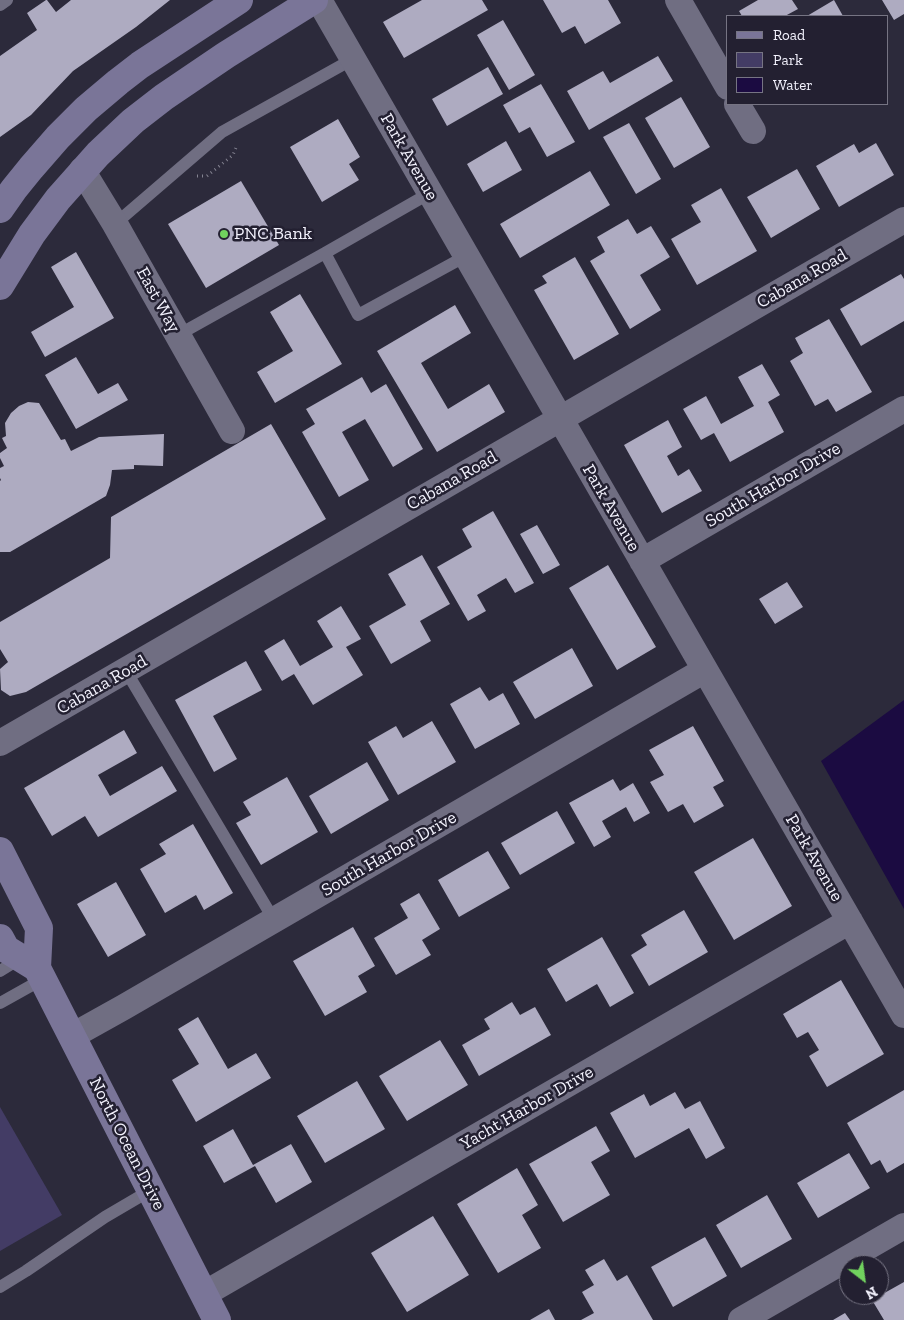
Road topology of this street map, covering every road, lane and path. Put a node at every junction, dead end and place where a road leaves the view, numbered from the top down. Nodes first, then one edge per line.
1 (7, 0) edge
2 (239, 0) edge
3 (314, 0) edge
4 (319, 0) edge
5 (678, 0) edge
6 (0, 6) edge
7 (353, 59) junction
8 (726, 84) edge
9 (739, 105) edge
10 (86, 109) junction
11 (753, 130) dead end
12 (237, 145) dead end
13 (82, 170) junction
14 (189, 176) dead end
15 (430, 193) junction
16 (7, 199) edge
17 (904, 220) edge
18 (115, 224) junction
19 (325, 253) junction
20 (466, 256) junction
21 (4, 278) edge
22 (178, 335) junction
23 (904, 409) edge
24 (560, 419) junction
25 (232, 431) dead end
26 (642, 561) junction
27 (705, 670) junction
28 (126, 671) junction
29 (0, 743) edge
30 (0, 851) edge
31 (274, 920) junction
32 (850, 922) junction
33 (0, 938) edge
34 (25, 969) edge
35 (0, 1003) edge
36 (904, 1015) edge
37 (72, 1036) junction
38 (151, 1190) junction
39 (904, 1226) edge
40 (0, 1286) edge
41 (204, 1294) junction
42 (218, 1320) edge
43 (741, 1320) edge

1 - 6 lane
2 - 10 main road
3 - 13 main road
4 - 7 street, Park Avenue
5 - 8 street
7 - 15 street, Park Avenue
7 - 18 lane
9 - 11 street
10 - 13 main road
10 - 16 main road
12 - 14 path
13 - 18 street, East Way
13 - 21 main road
15 - 19 lane
15 - 20 street, Park Avenue
16 - 21 main road
17 - 24 street, Cabana Road
18 - 22 street, East Way
19 - 20 lane
19 - 22 lane
20 - 24 street, Park Avenue
22 - 25 street, East Way
23 - 26 street, South Harbor Drive
24 - 26 street, Park Avenue
24 - 28 street, Cabana Road
26 - 27 street, Park Avenue
27 - 31 street, South Harbor Drive
27 - 32 street, Park Avenue
28 - 29 street, Cabana Road
28 - 31 lane
30 - 34 main road, North Ocean Drive
31 - 37 street, South Harbor Drive
32 - 36 street, Park Avenue
32 - 41 street, Yacht Harbor Drive
33 - 34 main road, North Ocean Drive
34 - 35 lane
34 - 37 main road, North Ocean Drive
37 - 38 main road, North Ocean Drive
38 - 40 lane
38 - 41 main road, North Ocean Drive
39 - 43 street
41 - 42 main road, North Ocean Drive

